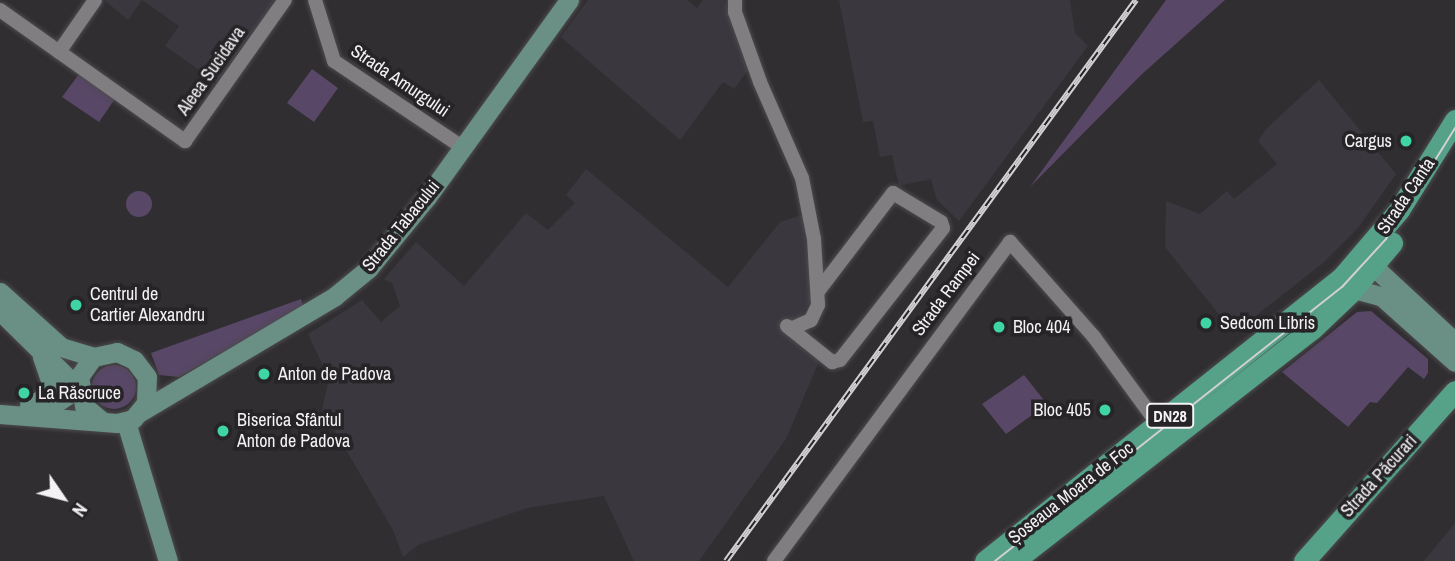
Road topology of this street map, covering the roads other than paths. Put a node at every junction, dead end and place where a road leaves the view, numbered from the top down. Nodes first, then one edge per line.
1 (95, 0) edge
2 (285, 0) edge
3 (315, 0) edge
4 (569, 0) edge
5 (735, 0) edge
6 (0, 10) edge
7 (59, 52) junction
8 (1455, 120) edge
9 (1455, 143) edge
10 (462, 147) junction
11 (1363, 267) junction
12 (1354, 289) junction
13 (819, 290) junction
14 (0, 292) edge
15 (0, 311) edge
16 (1455, 342) edge
17 (37, 346) junction
18 (93, 357) junction
19 (1455, 362) edge
20 (147, 377) junction
21 (185, 383) junction
22 (78, 388) junction
23 (1455, 391) edge
24 (1455, 408) edge
25 (4, 413) edge
26 (133, 417) junction
27 (102, 421) junction
28 (1164, 433) junction
29 (168, 561) edge
30 (774, 561) edge
31 (985, 561) edge
32 (1014, 561) edge
33 (1304, 561) edge
34 (1320, 561) edge

1 - 7 street
2 - 7 street, Aleea Sucidava
3 - 10 street, Strada Amurgului
4 - 10 street, Strada Tabacului
5 - 13 street
6 - 7 street, Aleea Sucidava
8 - 11 main road, Strada Canta / DN28
9 - 11 main road, Strada Canta / DN28
10 - 21 street, Strada Tabacului
11 - 12 main road, Șoseaua Moara de Foc / DN28
11 - 16 street
11 - 28 main road, Șoseaua Moara de Foc / DN28
12 - 19 street
12 - 28 main road, Șoseaua Moara de Foc / DN28
13 - 13 street
14 - 18 street
15 - 17 street
17 - 22 street
17 - 25 street
18 - 20 street
18 - 22 street
20 - 21 street
20 - 26 street
21 - 26 street, Strada Tabacului
22 - 25 street
22 - 27 street
23 - 33 main road, Strada Păcurari
24 - 34 main road, Strada Păcurari
25 - 27 street
26 - 27 street
26 - 29 street
28 - 30 street, Strada Rampei
28 - 31 main road, Șoseaua Moara de Foc / DN28
28 - 32 main road, Șoseaua Moara de Foc / DN28

